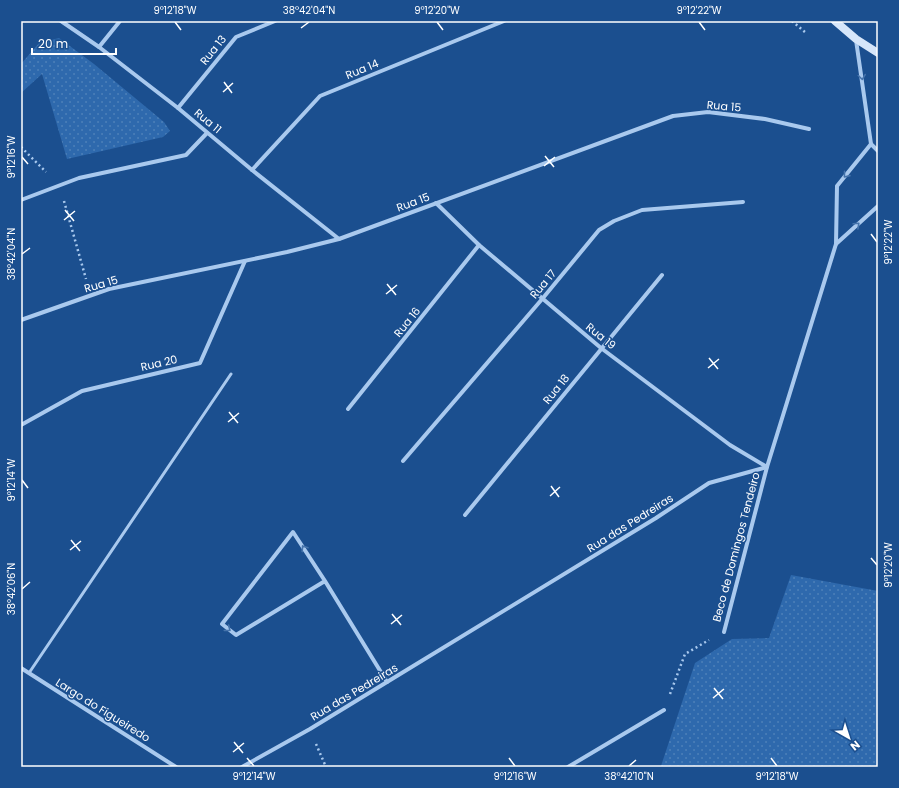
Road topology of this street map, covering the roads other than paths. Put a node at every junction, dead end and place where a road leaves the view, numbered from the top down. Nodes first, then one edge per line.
1 (62, 21) edge
2 (120, 21) edge
3 (275, 21) edge
4 (504, 21) edge
5 (835, 21) edge
6 (856, 39) junction
7 (99, 47) junction
8 (878, 53) edge
9 (178, 108) junction
10 (809, 129) dead end
11 (207, 133) junction
12 (871, 144) junction
13 (878, 151) edge
14 (252, 170) junction
15 (21, 200) edge
16 (743, 202) dead end
17 (436, 203) junction
18 (878, 206) edge
19 (339, 239) junction
20 (836, 244) junction
21 (480, 245) junction
22 (245, 261) junction
23 (662, 275) dead end
24 (543, 298) junction
25 (21, 320) edge
26 (601, 348) junction
27 (231, 374) dead end
28 (348, 409) dead end
29 (21, 425) edge
30 (403, 461) dead end
31 (767, 467) junction
32 (465, 515) dead end
33 (325, 581) junction
34 (724, 632) road end
35 (21, 668) edge
36 (28, 673) junction
37 (387, 682) junction
38 (664, 710) road end
39 (176, 767) edge
40 (242, 767) edge
41 (568, 767) edge

1 - 7 street, Rua 11
2 - 7 street
3 - 9 street, Rua 13
4 - 14 street, Rua 14
5 - 6 main road
6 - 8 main road
6 -> 12 street
7 - 9 street, Rua 11
9 - 11 street, Rua 11
10 - 17 street, Rua 15
11 - 14 street, Rua 11
11 - 15 street
12 - 13 street
12 -> 20 street
14 - 19 street, Rua 11
16 - 24 street, Rua 17
17 - 19 street, Rua 15
17 - 21 street, Rua 19
20 -> 18 street
19 - 22 street, Rua 15
20 - 31 street
21 - 24 street, Rua 19
21 - 28 street, Rua 16
22 - 25 street, Rua 15
22 - 29 street, Rua 20
23 - 26 street, Rua 18
24 - 26 street, Rua 19
24 - 30 street, Rua 17
26 - 31 street, Rua 19
26 - 32 street, Rua 18
27 - 36 lane
31 - 34 street, Beco de Domingos Tendeiro
31 - 37 street, Rua das Pedreiras
33 -> 33 street
33 - 37 street
35 - 36 street, Largo do Figueiredo
36 - 39 street, Largo do Figueiredo
37 - 40 street, Rua das Pedreiras
38 - 41 street

